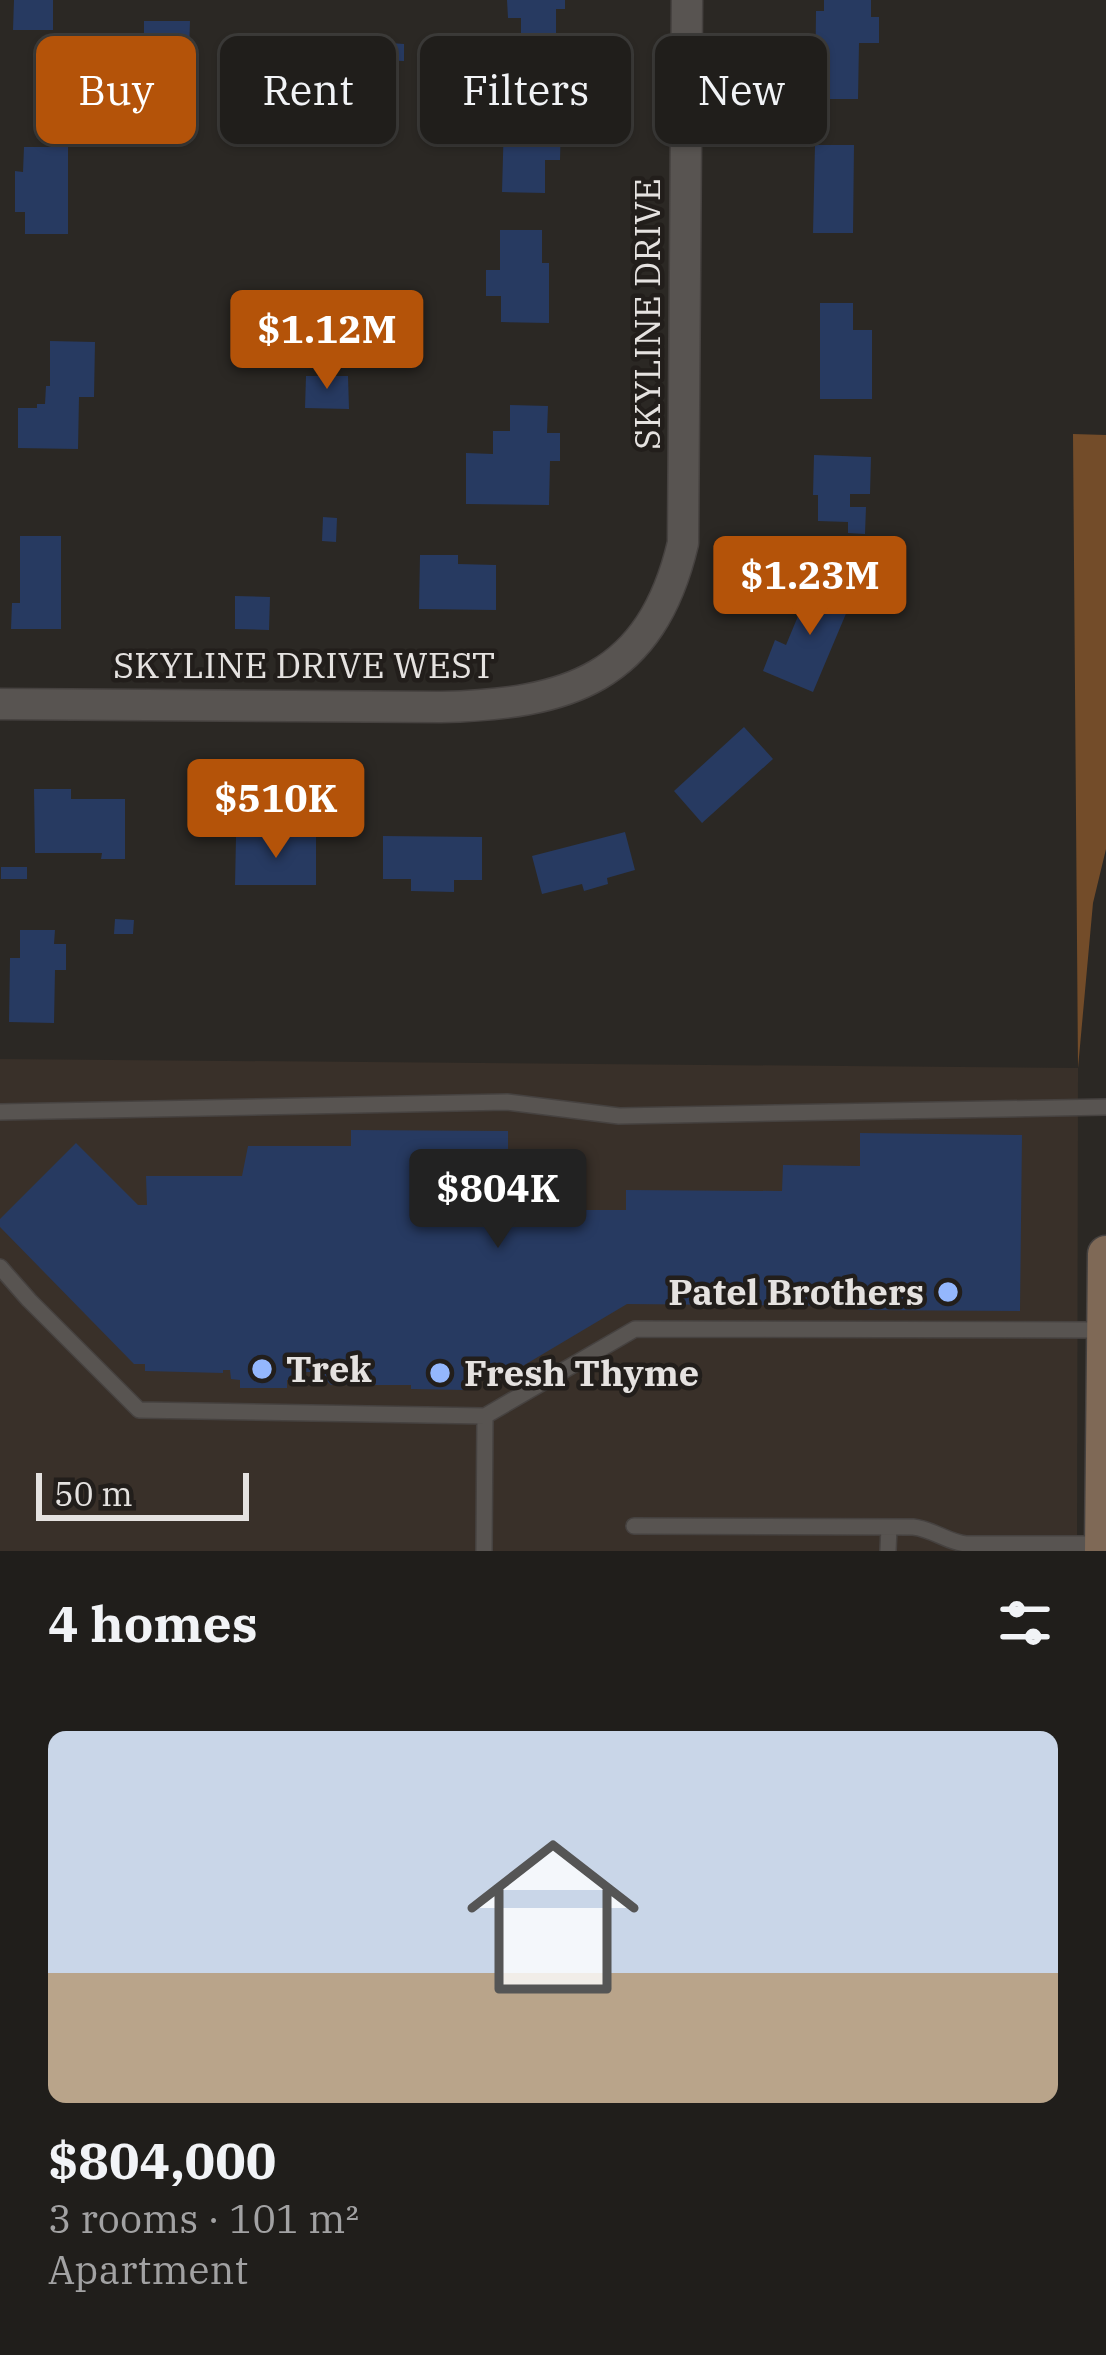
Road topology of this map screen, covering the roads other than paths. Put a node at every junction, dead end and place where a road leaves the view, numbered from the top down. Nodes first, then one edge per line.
1 (688, 0) edge
2 (652, 622) joint
3 (0, 704) edge
4 (1106, 1107) edge
5 (0, 1112) edge
6 (1106, 1254) edge
7 (0, 1267) edge
8 (1105, 1330) edge
9 (484, 1416) junction
10 (634, 1526) dead end
11 (889, 1527) junction
12 (938, 1543) edge
13 (1103, 1548) edge
14 (484, 1551) edge
15 (888, 1551) edge

1 - 2 street, SKYLINE DRIVE
2 - 3 street, SKYLINE DRIVE WEST
4 - 5 lane
6 - 8 main road
7 - 9 lane
8 - 9 lane
8 - 13 main road
9 - 14 lane
10 - 11 lane
11 - 12 lane
11 - 15 lane
12 - 13 lane

